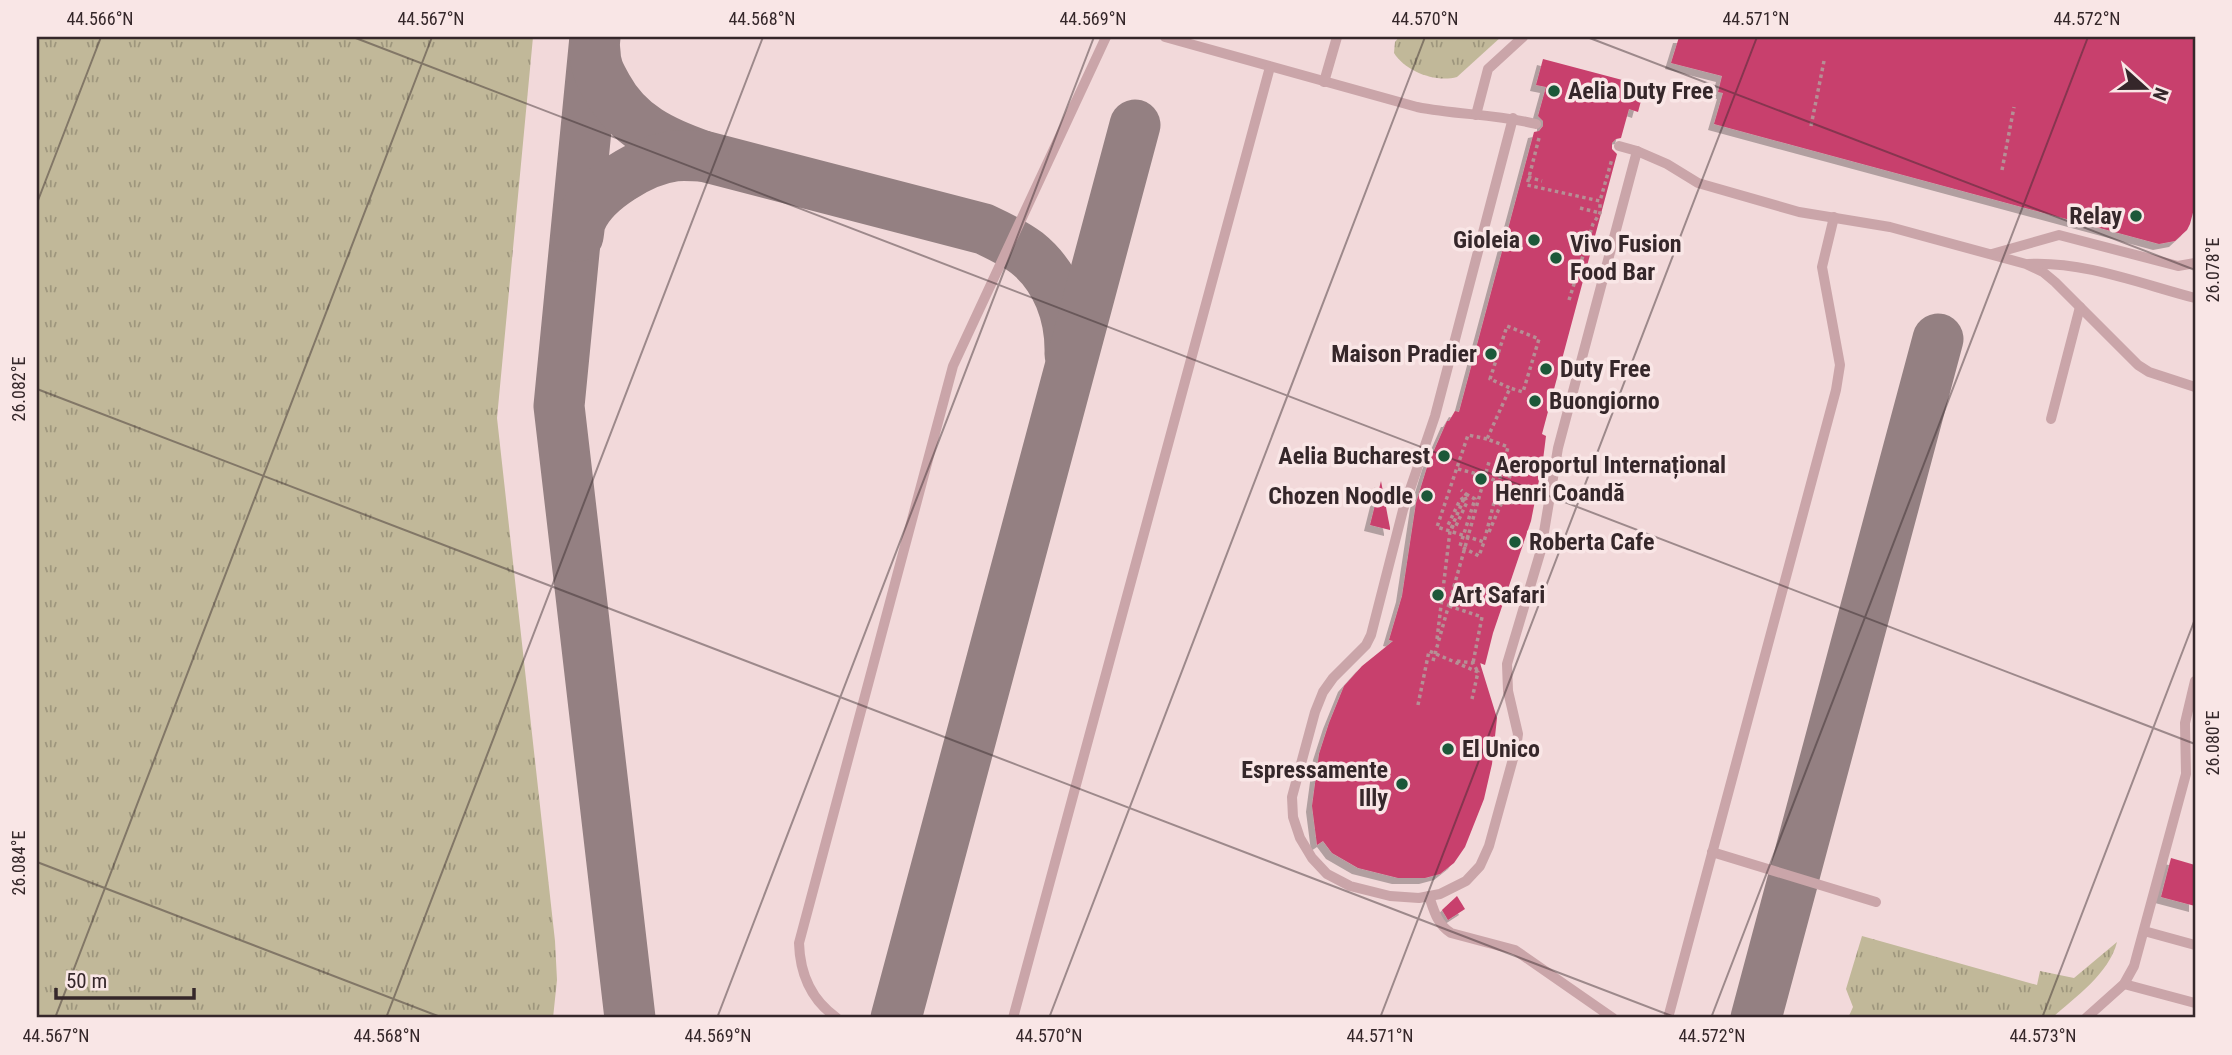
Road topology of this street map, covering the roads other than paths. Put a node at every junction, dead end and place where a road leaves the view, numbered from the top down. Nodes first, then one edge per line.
1 (1106, 37) edge
2 (1165, 37) edge
3 (1337, 37) edge
4 (1523, 37) edge
5 (1270, 67) junction
6 (1324, 82) junction
7 (1476, 115) junction
8 (1513, 118) junction
9 (1538, 128) road end
10 (1619, 146) dead end
11 (1637, 150) junction
12 (1834, 217) junction
13 (1991, 254) junction
14 (2195, 263) edge
15 (2026, 264) junction
16 (2195, 298) edge
17 (2080, 307) junction
18 (2195, 387) edge
19 (2051, 419) dead end
20 (2195, 681) edge
21 (2191, 775) edge
22 (1713, 852) junction
23 (1429, 896) junction
24 (1876, 902) dead end
25 (2144, 932) junction
26 (2195, 945) edge
27 (2124, 984) junction
28 (2195, 1003) edge
29 (838, 1018) edge
30 (1013, 1018) edge
31 (1613, 1018) edge
32 (1668, 1018) edge
33 (2086, 1018) edge

1 - 29 lane
2 - 5 lane
3 - 6 lane
4 - 7 lane
5 - 6 lane
5 - 30 lane
6 - 7 lane
7 - 8 lane
8 - 9 lane
8 - 23 lane
10 - 11 lane
11 - 12 lane
11 - 23 lane
12 - 13 lane
12 - 22 lane
13 - 14 lane
13 - 15 lane
15 - 16 lane
15 - 17 lane
17 - 18 lane
17 - 19 lane
20 - 21 lane
21 - 25 lane
22 - 24 lane
22 - 32 lane
23 - 31 lane
25 - 26 lane
25 - 27 lane
27 - 28 lane
27 - 33 lane

